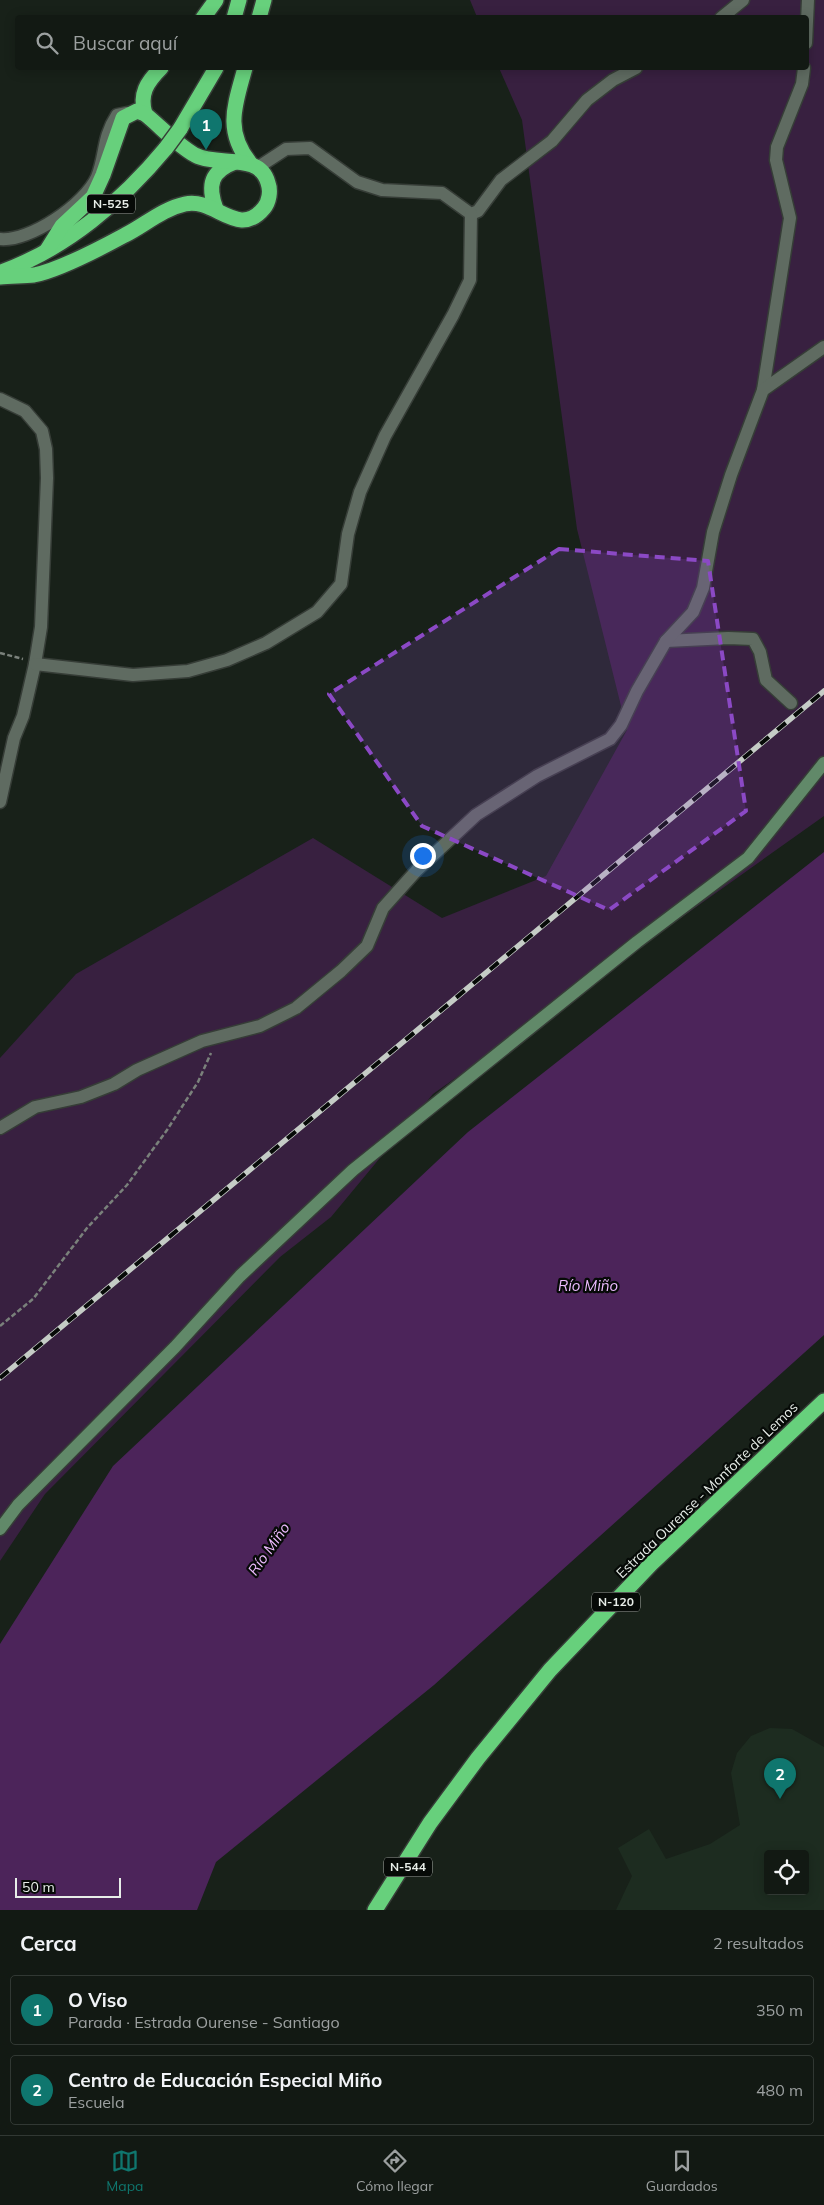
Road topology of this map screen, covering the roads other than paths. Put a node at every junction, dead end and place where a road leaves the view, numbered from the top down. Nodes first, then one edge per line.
1 (216, 0) edge
2 (239, 0) edge
3 (264, 0) edge
4 (743, 0) edge
5 (808, 0) edge
6 (205, 15) edge
7 (235, 15) edge
8 (260, 15) edge
9 (725, 15) edge
10 (807, 15) edge
11 (159, 70) edge
12 (215, 70) edge
13 (244, 70) edge
14 (632, 70) edge
15 (804, 70) edge
16 (141, 113) junction
17 (196, 155) junction
18 (248, 164) junction
19 (211, 189) junction
20 (216, 209) junction
21 (471, 214) junction
22 (0, 239) edge
23 (48, 250) junction
24 (0, 273) edge
25 (0, 277) edge
26 (824, 346) edge
27 (763, 390) junction
28 (0, 399) edge
29 (666, 641) junction
30 (35, 664) junction
31 (791, 703) dead end
32 (824, 763) edge
33 (0, 802) edge
34 (0, 1128) edge
35 (824, 1401) edge
36 (0, 1529) edge
37 (430, 1823) junction
38 (375, 1910) edge
39 (385, 1910) edge

1 - 6 highway
2 - 7 highway
3 - 8 highway
4 - 9 street
5 - 10 street
11 - 16 highway
12 - 23 highway, N-525, bridge
13 - 18 highway
14 - 21 street
15 - 27 street
16 - 17 highway
16 - 22 street
16 - 23 highway
17 - 18 highway
17 - 19 highway
18 - 19 highway
18 - 20 highway
18 - 21 street
19 - 20 highway
20 - 25 highway
21 - 30 street
23 - 24 highway, N-525
26 - 27 street
27 - 29 street
28 - 30 street
29 - 31 street
29 - 34 street
30 - 33 street
32 - 36 street
35 - 37 highway, Estrada Ourense - Monforte de Lemos / N-120
37 - 38 highway, Estrada Ourense - Monforte de Lemos / N-120
37 - 39 highway, N-544

